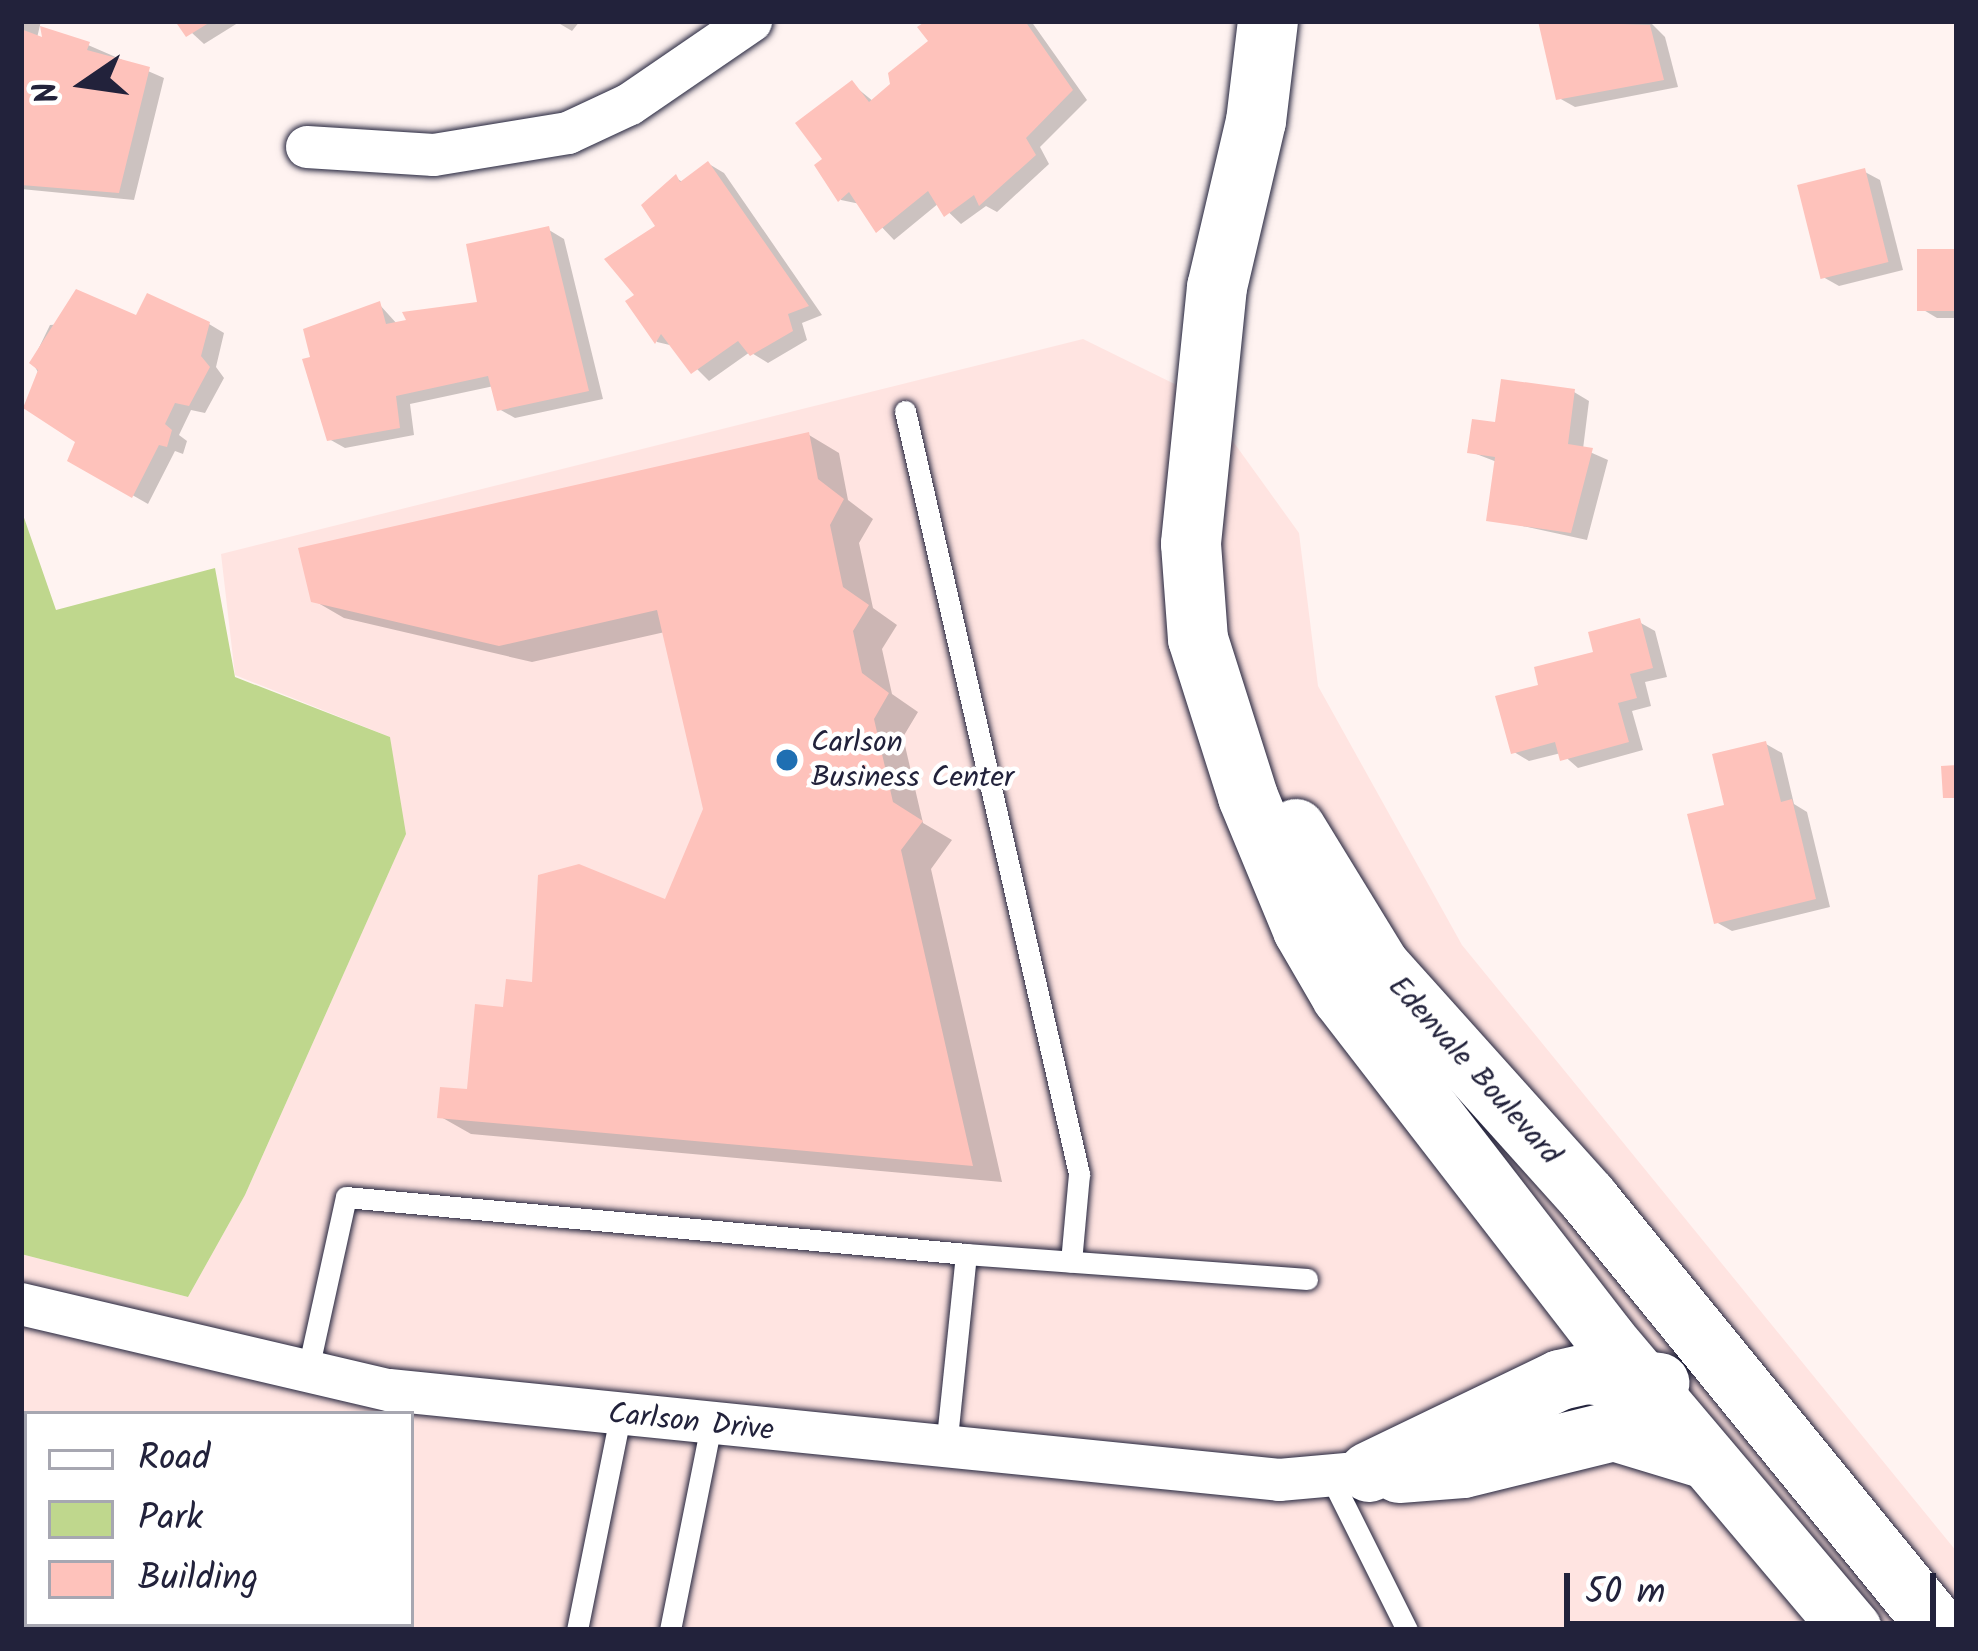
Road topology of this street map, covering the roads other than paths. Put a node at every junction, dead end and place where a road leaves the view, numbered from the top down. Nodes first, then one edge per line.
1 (752, 21) edge
2 (1268, 21) edge
3 (307, 147) dead end
4 (905, 411) dead end
5 (1200, 416) junction
6 (966, 1254) junction
7 (1071, 1262) junction
8 (1307, 1279) dead end
9 (21, 1304) edge
10 (307, 1374) junction
11 (1639, 1379) junction
12 (620, 1416) junction
13 (711, 1425) junction
14 (1772, 1428) junction
15 (946, 1448) junction
16 (1703, 1458) junction
17 (1350, 1474) junction
18 (577, 1630) edge
19 (670, 1630) edge
20 (1407, 1630) edge
21 (1852, 1630) edge
22 (1940, 1630) edge

1 - 3 street
2 - 5 street, Edenvale Boulevard
4 - 7 lane
5 - 11 street, Edenvale Boulevard
5 - 14 street, Edenvale Boulevard
6 - 7 lane
6 - 10 lane
6 - 15 lane
7 - 8 lane
9 - 10 street, Carlson Drive
10 - 12 street, Carlson Drive
11 - 14 street
11 - 16 street, Edenvale Boulevard
11 - 17 street
12 - 13 street, Carlson Drive
12 - 18 lane
13 - 15 street, Carlson Drive
13 - 19 lane
14 - 22 street, Edenvale Boulevard
15 - 17 street, Carlson Drive
16 - 17 street
16 - 21 street, Edenvale Boulevard
17 - 20 lane

